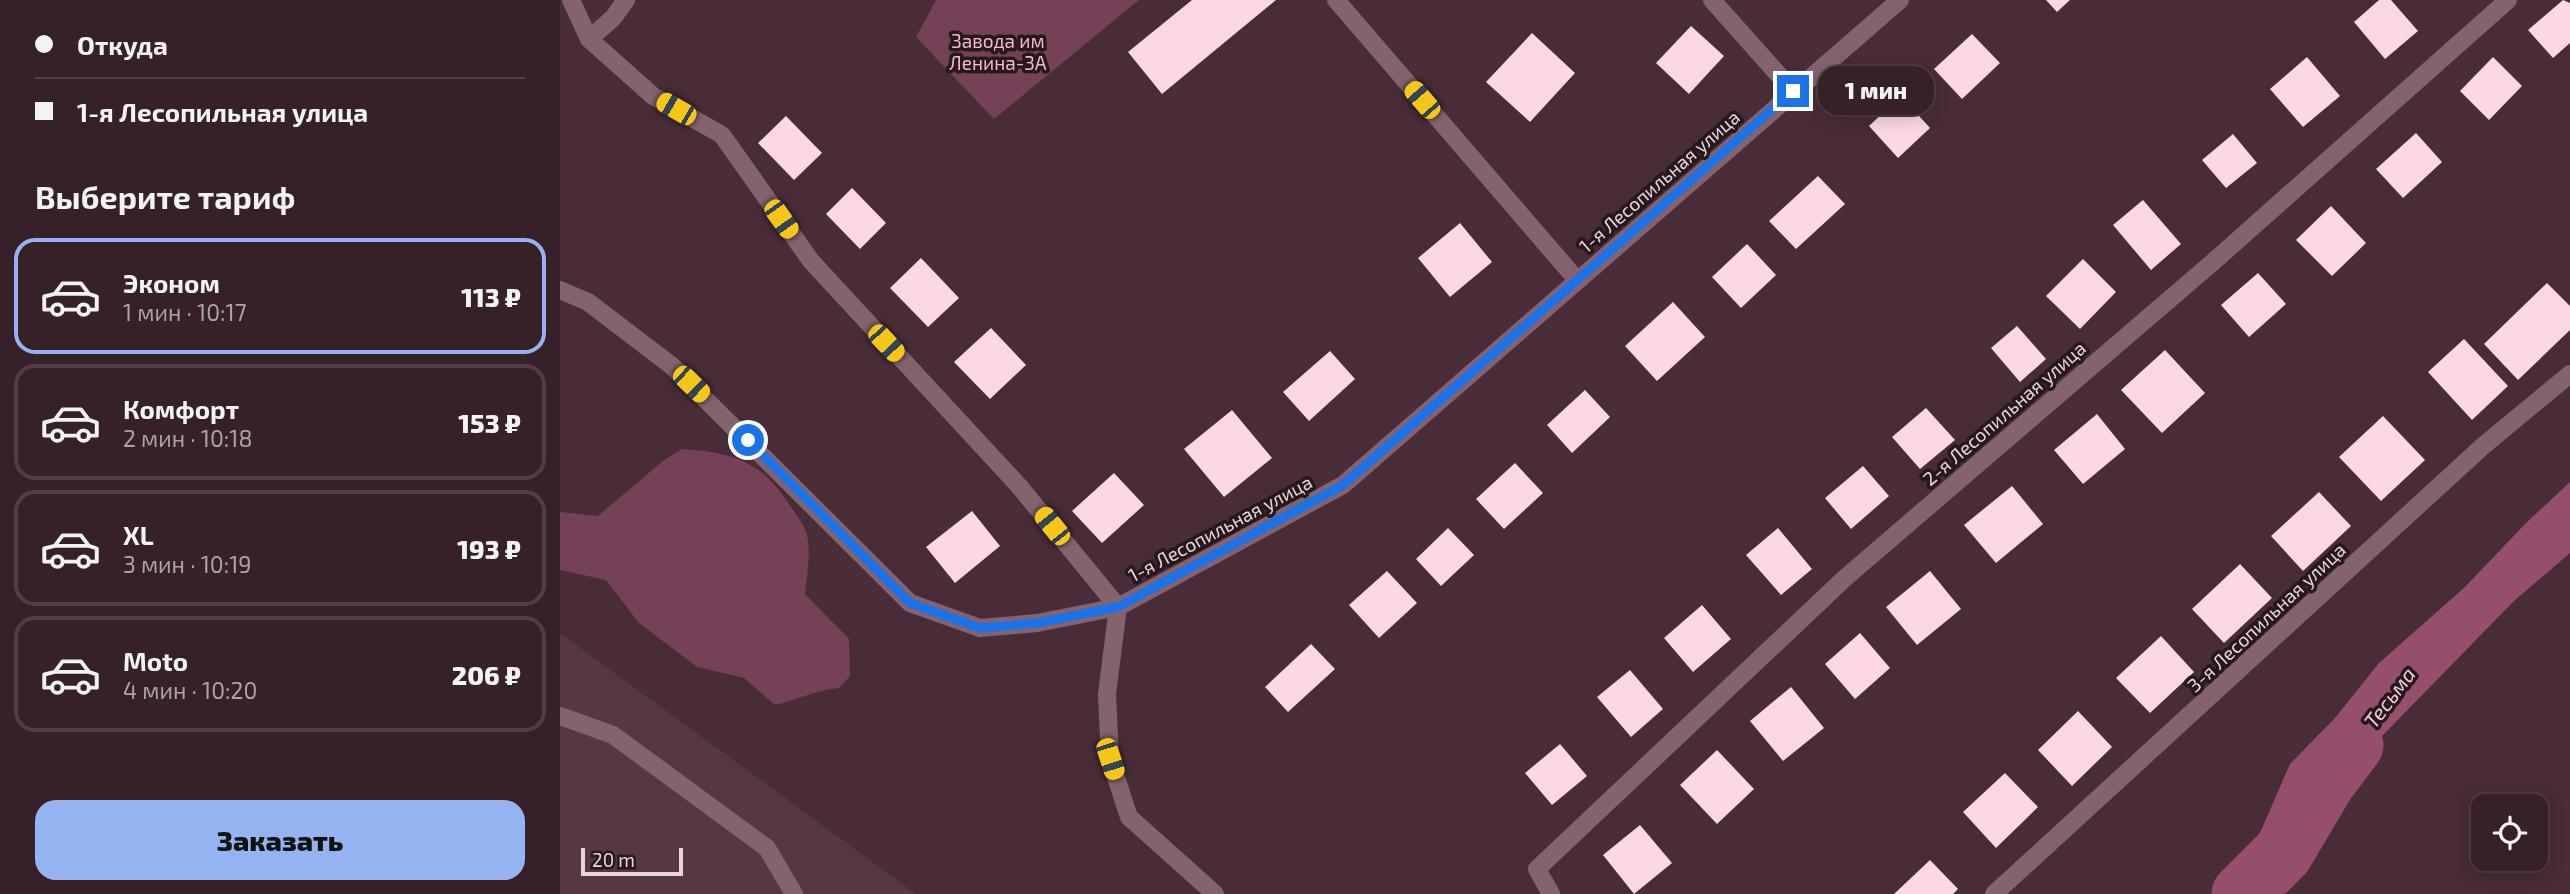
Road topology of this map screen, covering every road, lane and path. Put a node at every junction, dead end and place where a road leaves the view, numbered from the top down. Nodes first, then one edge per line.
1 (572, 0) edge
2 (626, 0) edge
3 (1336, 0) edge
4 (1712, 0) edge
5 (1900, 0) edge
6 (2508, 0) edge
7 (589, 39) junction
8 (1793, 91) junction
9 (1577, 280) junction
10 (560, 290) edge
11 (2570, 374) edge
12 (1118, 607) junction
13 (560, 716) edge
14 (794, 894) edge
15 (1215, 894) edge
16 (1551, 894) edge
17 (1994, 894) edge

1 - 7 street, 1-я Лесопильная улица
2 - 7 street
3 - 9 street
4 - 8 street
5 - 8 street, 1-я Лесопильная улица
6 - 16 street, 2-я Лесопильная улица
7 - 12 street, 1-я Лесопильная улица
8 - 9 street, 1-я Лесопильная улица
9 - 12 street, 1-я Лесопильная улица
10 - 12 street
11 - 17 street, 3-я Лесопильная улица
12 - 15 street
13 - 14 street

